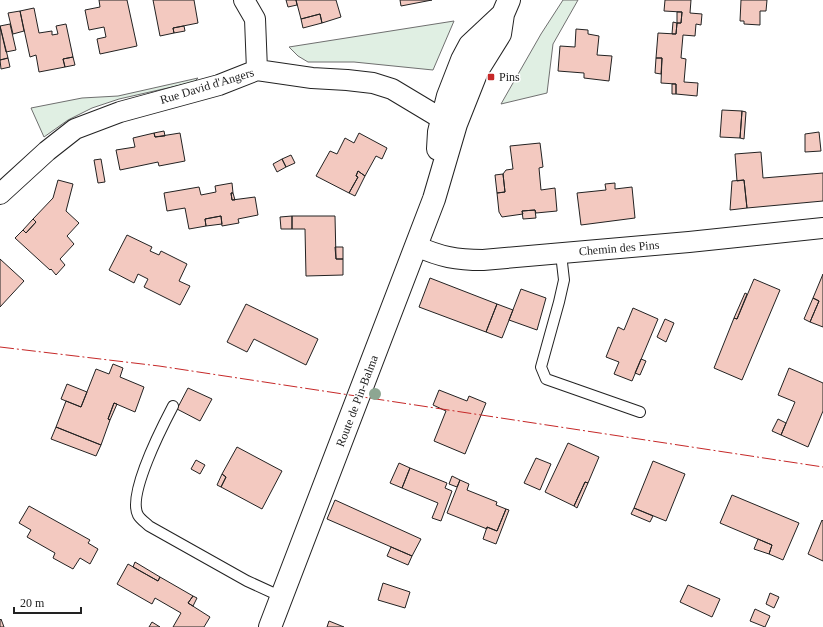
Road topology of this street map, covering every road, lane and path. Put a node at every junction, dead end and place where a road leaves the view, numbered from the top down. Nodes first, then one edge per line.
1 (244, 0) edge
2 (506, 7) edge
3 (257, 70) junction
4 (449, 121) junction
5 (0, 194) edge
6 (823, 228) edge
7 (416, 246) junction
8 (561, 254) junction
9 (173, 406) dead end
10 (640, 412) dead end
11 (282, 597) junction
12 (270, 627) edge

1 - 3 street
2 - 4 street, Route de Pin-Balma
3 - 4 street, Rue David d'Angers
3 - 5 street, Rue David d'Angers
4 - 7 street, Route de Pin-Balma
6 - 8 street, Chemin des Pins
7 - 8 street, Chemin des Pins
7 - 11 street, Route de Pin-Balma
8 - 10 lane
9 - 11 lane
11 - 12 street, Route de Pin-Balma

